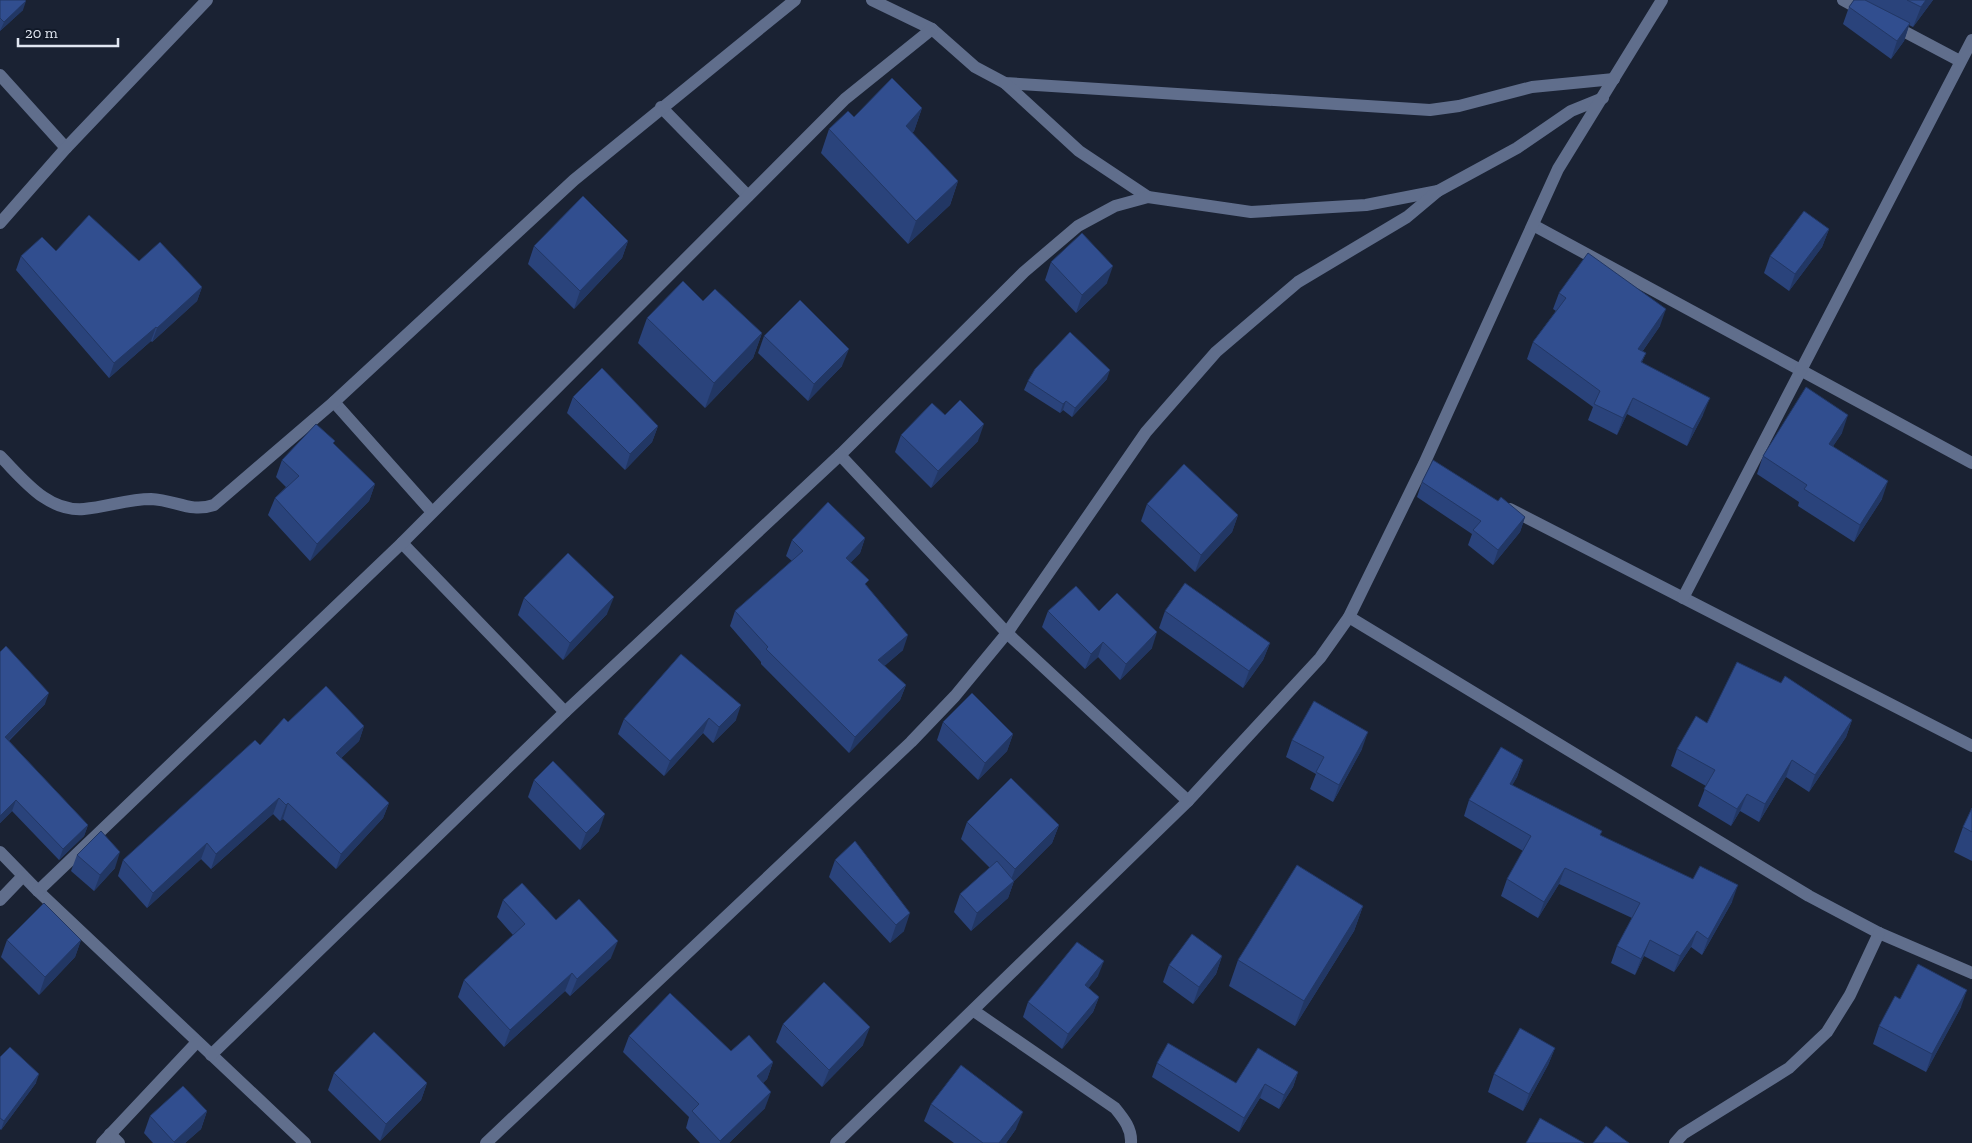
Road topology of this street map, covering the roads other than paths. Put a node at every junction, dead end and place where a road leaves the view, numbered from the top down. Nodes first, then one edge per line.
1 (207, 0) edge
2 (795, 0) edge
3 (872, 0) edge
4 (1662, 0) edge
5 (1843, 0) edge
6 (932, 29) junction
7 (1972, 40) edge
8 (1960, 61) junction
9 (0, 75) edge
10 (1614, 79) junction
11 (1006, 83) junction
12 (1603, 98) junction
13 (661, 107) junction
14 (66, 148) junction
15 (1438, 191) junction
16 (748, 196) junction
17 (1148, 197) junction
18 (0, 223) edge
19 (1533, 225) junction
20 (1800, 372) junction
21 (334, 402) junction
22 (840, 455) junction
23 (0, 456) edge
24 (1972, 463) edge
25 (1502, 504) edge
26 (432, 512) junction
27 (402, 543) junction
28 (1683, 598) junction
29 (1349, 618) junction
30 (1007, 633) junction
31 (565, 712) junction
32 (1972, 746) edge
33 (1188, 801) junction
34 (0, 852) edge
35 (23, 876) junction
36 (38, 891) junction
37 (0, 900) edge
38 (1879, 933) junction
39 (1972, 974) edge
40 (974, 1011) junction
41 (197, 1042) junction
42 (211, 1055) junction
43 (110, 1140) edge
44 (305, 1143) edge
45 (486, 1143) edge
46 (836, 1143) edge
47 (1131, 1143) edge
48 (1676, 1143) edge

1 - 14 street
2 - 13 street
3 - 6 street
4 - 10 street
5 - 8 street
6 - 11 street
6 - 16 street
7 - 8 street
8 - 20 street
9 - 14 street
10 - 11 street
10 - 12 street
11 - 17 street
12 - 15 street
12 - 19 street
13 - 16 street
13 - 21 street
14 - 18 street
15 - 17 street
15 - 30 street
16 - 26 street
17 - 22 street
19 - 20 street
19 - 29 street
20 - 24 street
20 - 28 street
21 - 23 street
21 - 26 street
22 - 30 street
22 - 31 street
25 - 28 street
26 - 27 street
27 - 31 street
27 - 36 street
28 - 32 street
29 - 33 street
29 - 38 street
30 - 33 street
30 - 45 street
31 - 42 street
33 - 40 street
34 - 35 street
35 - 36 street
35 - 37 street
36 - 41 street
38 - 39 street
38 - 48 street
40 - 46 street
40 - 47 street
41 - 42 street
41 - 43 street
42 - 44 street

